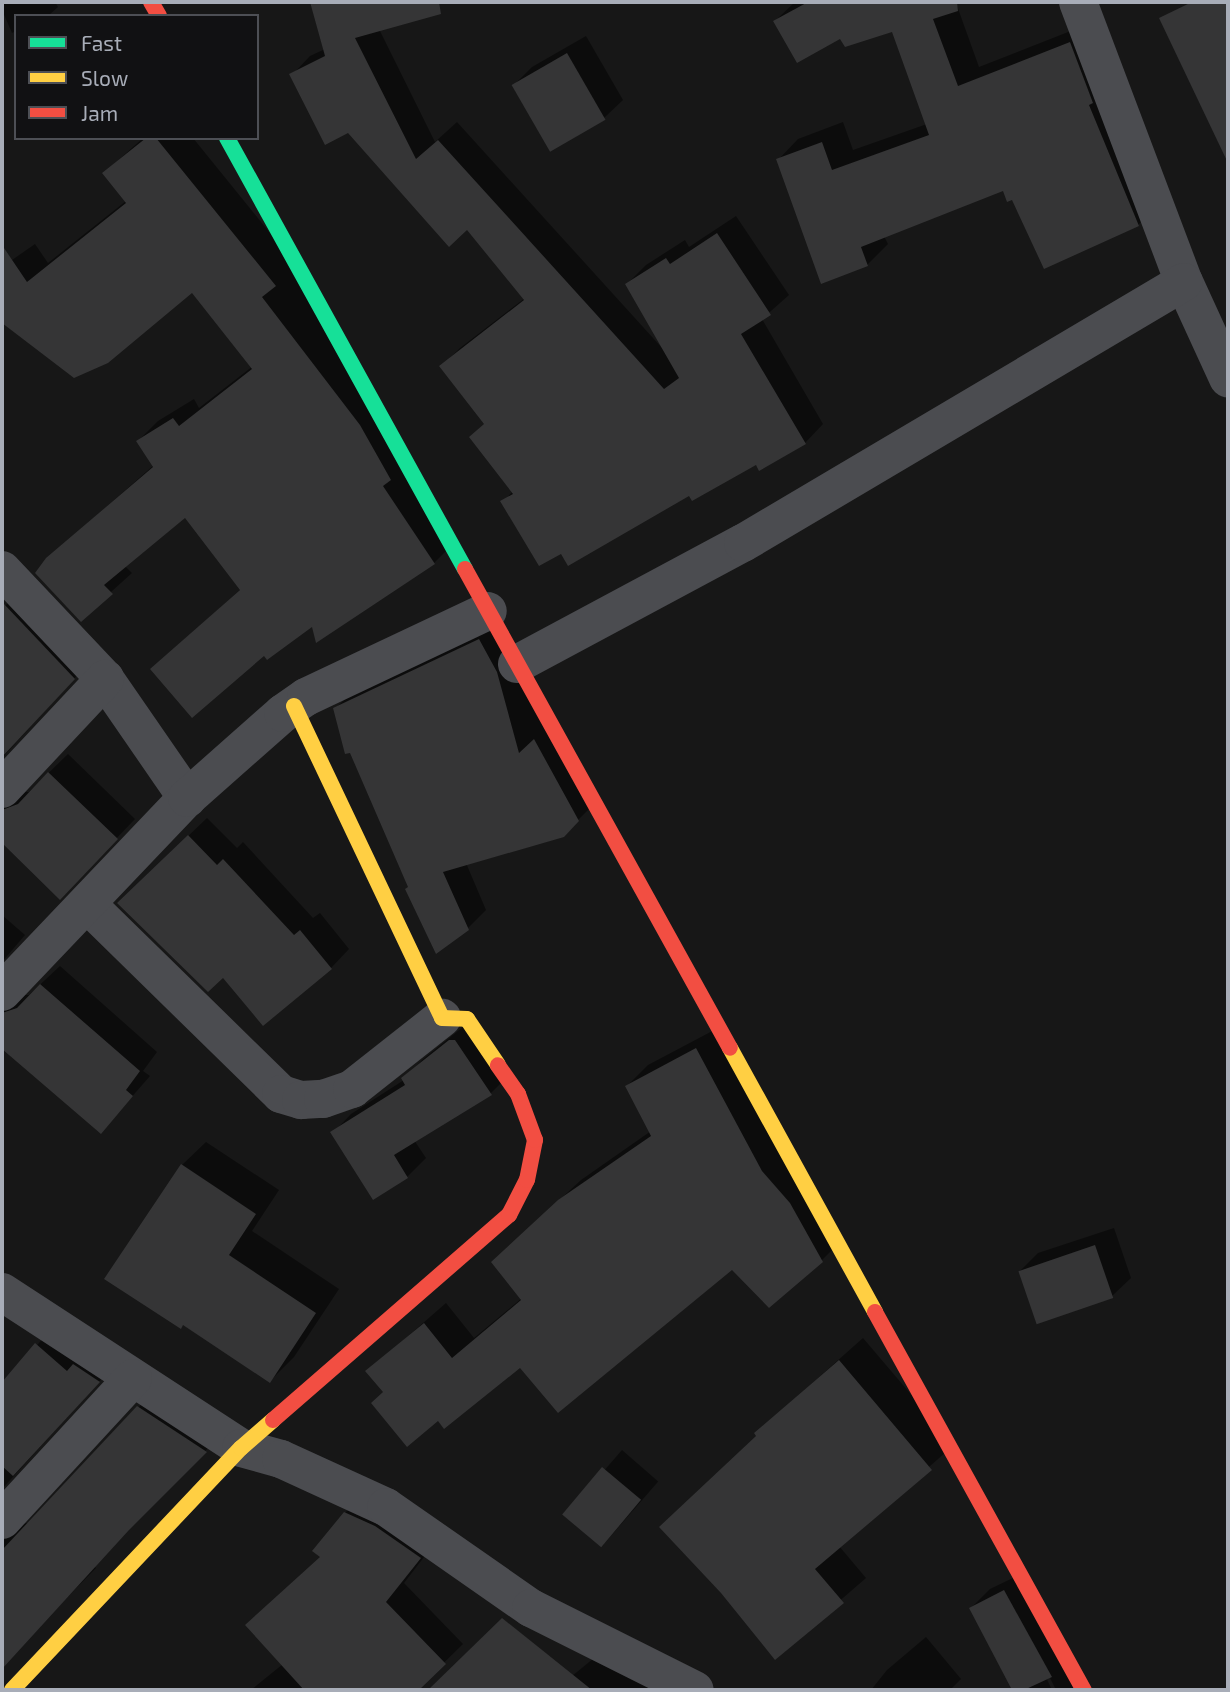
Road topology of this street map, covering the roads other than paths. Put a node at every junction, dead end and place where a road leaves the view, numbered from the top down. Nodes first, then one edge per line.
1 (1078, 2) edge
2 (228, 140) edge
3 (1184, 282) junction
4 (1227, 371) edge
5 (2, 570) edge
6 (488, 611) junction
7 (517, 664) junction
8 (105, 680) junction
9 (294, 706) junction
10 (2, 789) edge
11 (187, 798) junction
12 (88, 905) junction
13 (2, 992) edge
14 (442, 1018) junction
15 (2, 1292) edge
16 (133, 1378) junction
17 (241, 1448) junction
18 (2, 1520) edge
19 (12, 1690) edge
20 (695, 1690) edge
21 (1084, 1690) edge

1 - 3 street
2 - 6 main road
3 - 4 street
3 - 7 street
5 - 8 street
6 - 7 main road
6 - 9 street
7 - 21 main road
8 - 10 street
8 - 11 street
9 - 11 street
9 - 14 main road
11 - 12 street
12 - 13 street
12 - 14 street
14 - 17 main road
15 - 16 street
16 - 17 street
16 - 18 street
17 - 19 main road
17 - 20 street

